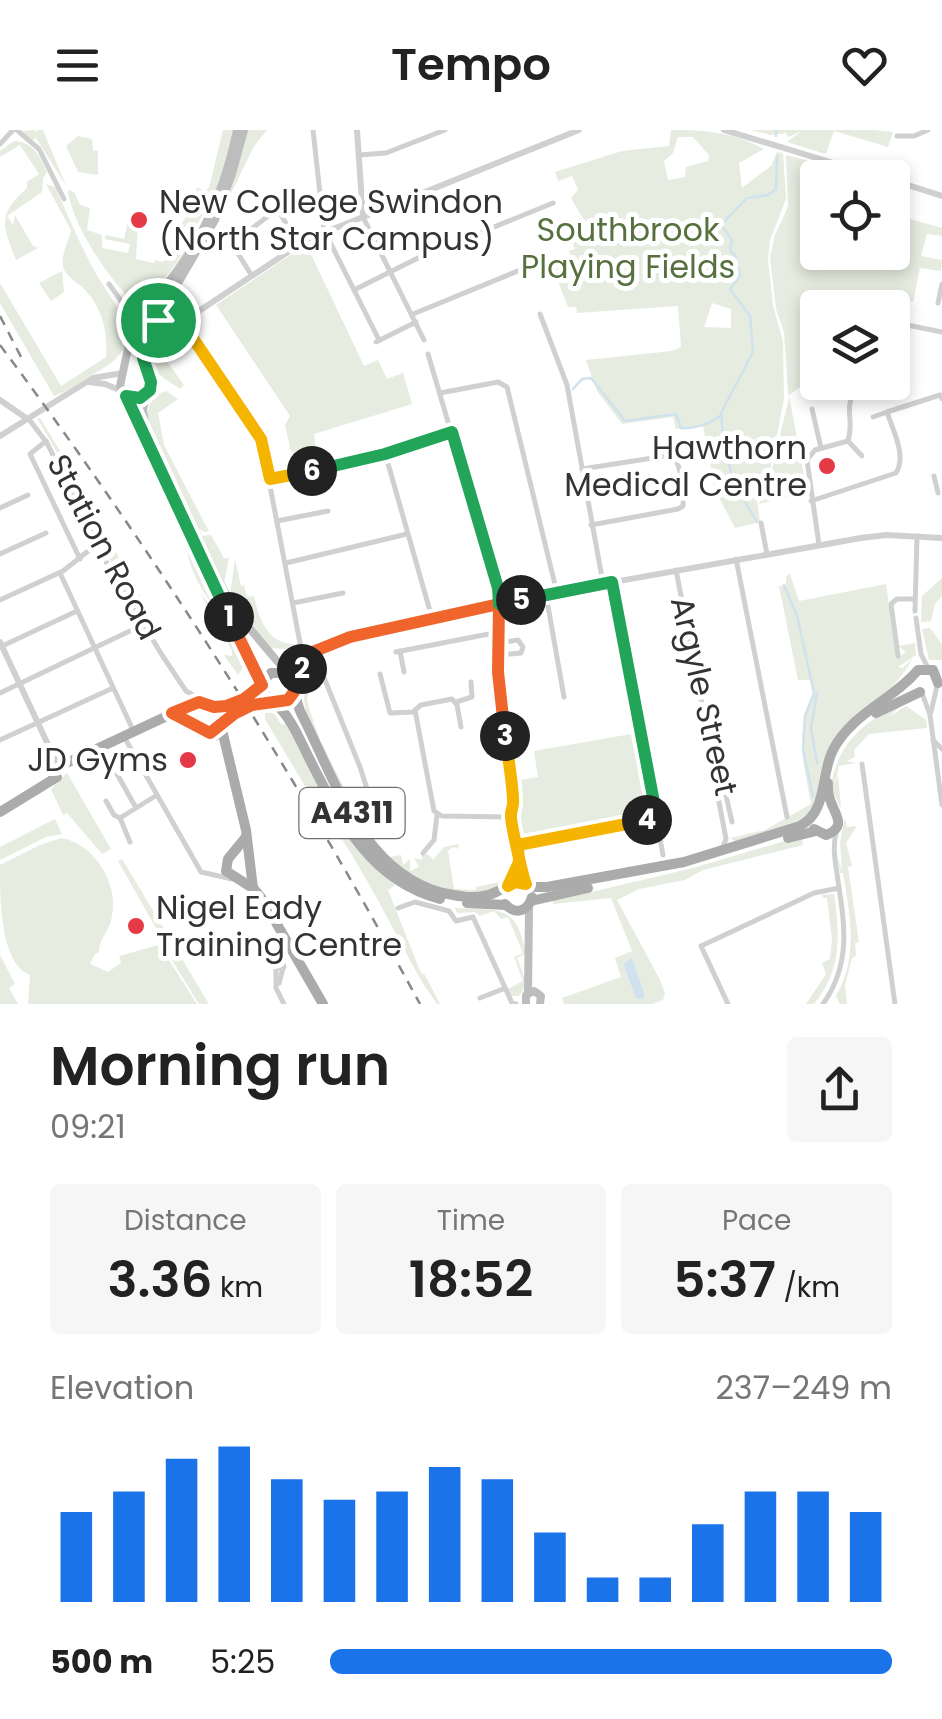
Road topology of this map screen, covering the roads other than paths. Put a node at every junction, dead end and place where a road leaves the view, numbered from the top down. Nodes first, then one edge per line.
1 (15, 130) edge
2 (241, 130) edge
3 (313, 130) edge
4 (357, 130) edge
5 (445, 130) edge
6 (579, 130) edge
7 (724, 130) edge
8 (928, 130) edge
9 (896, 136) dead end
10 (0, 144) edge
11 (359, 155) junction
12 (823, 160) edge
13 (942, 185) edge
14 (910, 186) edge
15 (941, 196) edge
16 (64, 199) dead end
17 (551, 205) dead end
18 (363, 216) junction
19 (325, 232) junction
20 (298, 245) junction
21 (536, 264) dead end
22 (390, 271) junction
23 (252, 276) junction
24 (109, 284) dead end
25 (942, 284) edge
26 (354, 290) junction
27 (938, 304) dead end
28 (412, 314) junction
29 (540, 314) dead end
30 (137, 317) junction
31 (157, 320) junction
32 (416, 322) junction
33 (180, 324) junction
34 (910, 326) edge
35 (942, 332) edge
36 (153, 333) junction
37 (424, 340) dead end
38 (428, 354) dead end
39 (123, 373) junction
40 (146, 373) junction
41 (87, 382) junction
42 (440, 393) junction
43 (124, 394) junction
44 (147, 394) junction
45 (941, 396) edge
46 (0, 400) edge
47 (850, 400) edge
48 (812, 409) dead end
49 (13, 411) junction
50 (887, 412) junction
51 (30, 417) junction
52 (873, 417) dead end
53 (16, 424) junction
54 (452, 432) junction
55 (0, 436) edge
56 (46, 441) junction
57 (848, 441) junction
58 (821, 448) junction
59 (862, 452) dead end
60 (385, 454) junction
61 (582, 469) junction
62 (934, 476) dead end
63 (270, 479) junction
64 (939, 488) edge
65 (28, 494) dead end
66 (812, 501) junction
67 (0, 508) edge
68 (328, 512) dead end
69 (278, 521) junction
70 (761, 522) dead end
71 (592, 525) junction
72 (46, 532) dead end
73 (408, 534) junction
74 (917, 536) junction
75 (942, 538) edge
76 (97, 544) junction
77 (819, 545) junction
78 (0, 554) edge
79 (767, 554) junction
80 (80, 559) junction
81 (736, 559) junction
82 (286, 563) junction
83 (676, 570) junction
84 (60, 573) junction
85 (612, 582) junction
86 (603, 584) junction
87 (557, 593) junction
88 (343, 594) dead end
89 (546, 595) junction
90 (0, 600) edge
91 (914, 600) junction
92 (293, 603) junction
93 (499, 604) junction
94 (77, 611) junction
95 (432, 618) junction
96 (139, 624) junction
97 (499, 632) junction
98 (498, 642) junction
99 (1, 645) edge
100 (95, 649) junction
101 (906, 650) dead end
102 (921, 654) junction
103 (309, 656) junction
104 (498, 656) junction
105 (942, 664) edge
106 (929, 668) junction
107 (404, 672) dead end
108 (914, 676) junction
109 (382, 678) dead end
110 (291, 682) junction
111 (471, 682) dead end
112 (939, 682) edge
113 (19, 684) junction
114 (262, 684) junction
115 (114, 688) junction
116 (186, 690) junction
117 (921, 692) junction
118 (0, 693) edge
119 (564, 696) dead end
120 (456, 702) junction
121 (274, 703) junction
122 (210, 705) junction
123 (189, 706) junction
124 (416, 710) junction
125 (172, 713) junction
126 (930, 716) junction
127 (37, 723) junction
128 (194, 724) junction
129 (218, 728) junction
130 (461, 728) dead end
131 (133, 730) junction
132 (0, 740) edge
133 (933, 740) junction
134 (127, 742) dead end
135 (942, 750) edge
136 (75, 759) junction
137 (862, 764) dead end
138 (939, 764) edge
139 (712, 765) dead end
140 (58, 767) junction
141 (116, 774) dead end
142 (52, 780) junction
143 (157, 795) junction
144 (106, 801) dead end
145 (880, 801) dead end
146 (867, 803) junction
147 (942, 805) edge
148 (136, 807) junction
149 (833, 810) junction
150 (0, 812) edge
151 (815, 814) junction
152 (438, 815) junction
153 (510, 817) junction
154 (786, 817) dead end
155 (120, 818) junction
156 (657, 818) junction
157 (732, 822) dead end
158 (837, 829) junction
159 (380, 832) dead end
160 (818, 833) junction
161 (246, 837) junction
162 (726, 839) junction
163 (130, 842) dead end
164 (518, 845) junction
165 (742, 846) junction
166 (833, 850) junction
167 (720, 852) junction
168 (423, 853) dead end
169 (234, 854) junction
170 (664, 856) dead end
171 (248, 858) junction
172 (519, 862) junction
173 (226, 868) junction
174 (250, 872) junction
175 (211, 877) junction
176 (236, 879) junction
177 (527, 885) junction
178 (506, 887) junction
179 (839, 888) junction
180 (254, 889) junction
181 (530, 904) junction
182 (398, 908) dead end
183 (509, 908) junction
184 (527, 933) junction
185 (280, 967) dead end
186 (503, 989) junction
187 (529, 996) edge
188 (480, 998) dead end
189 (319, 1001) edge
190 (825, 1001) edge
191 (283, 1002) edge
192 (516, 1004) edge
193 (541, 1004) edge
194 (728, 1004) edge
195 (834, 1004) edge
196 (895, 1004) edge

1 - 10 street
1 - 16 street
2 - 30 main road
2 - 31 main road
3 - 19 street
4 - 11 street
5 - 11 street
6 - 18 street
7 - 12 street
8 - 9 street
11 - 18 street
13 - 15 street
14 - 15 street
17 - 22 street
18 - 19 street
18 - 22 street
19 - 20 street
19 - 26 street
20 - 23 street
20 - 23 street
21 - 28 street
22 - 26 street
22 - 28 street
23 - 33 street
24 - 30 street
25 - 27 street
26 - 32 street
28 - 32 street
29 - 61 street
30 - 31 main road
30 - 36 main road
30 - 39 main road
31 - 33 street
31 - 36 main road
32 - 37 street
33 - 36 street
33 - 63 street
34 - 35 street
36 - 40 main road
38 - 42 street
39 - 40 main road
39 - 41 street
39 - 43 main road
40 - 44 main road
41 - 43 street
41 - 51 street
42 - 54 street
42 - 87 street
43 - 44 main road
43 - 114 main road
44 - 110 main road
45 - 50 street
46 - 49 street, Station Road
47 - 57 street
48 - 58 street
49 - 51 street, Station Road
49 - 53 street, Station Road
50 - 52 street
50 - 66 street
51 - 53 street
51 - 56 street, Station Road
53 - 55 street
54 - 60 street
54 - 93 street
56 - 76 street, Station Road
56 - 80 street
57 - 58 street
57 - 59 street
58 - 66 street
60 - 63 street
60 - 73 street
61 - 71 street
61 - 71 street
62 - 64 street
63 - 69 street
65 - 67 street
66 - 77 street
68 - 69 street
69 - 82 street
70 - 79 street
71 - 86 street
72 - 78 street
73 - 82 street
73 - 95 street
74 - 75 street
74 - 77 street
74 - 91 street
76 - 80 street
76 - 96 street, Station Road
77 - 79 street
79 - 81 street
80 - 84 street
81 - 83 street
81 - 154 street
82 - 92 street
83 - 85 street
83 - 157 street, Argyle Street
84 - 90 street
84 - 94 street
85 - 86 street
85 - 156 street
86 - 87 street
87 - 89 street
88 - 92 street
89 - 93 street
89 - 119 street
91 - 101 street
91 - 102 street
92 - 103 street
93 - 95 street
93 - 97 street
94 - 99 street
94 - 100 street
95 - 103 street
96 - 100 street
96 - 116 street, Station Road
97 - 98 street
97 - 107 street
98 - 104 street
98 - 104 street
99 - 113 street
100 - 113 street
100 - 115 street
102 - 106 street
102 - 108 street
103 - 110 street
103 - 159 street
104 - 153 street
105 - 106 main road
106 - 108 main road
106 - 112 main road
108 - 117 main road
108 - 151 main road
109 - 124 street
110 - 114 main road
110 - 121 main road
110 - 178 main road, A4311
111 - 120 street
112 - 117 main road
112 - 126 street
113 - 118 street
113 - 127 street
114 - 121 main road, A4311
114 - 122 main road
115 - 127 street
115 - 131 street
116 - 122 street, Station Road
116 - 123 street, Station Road
117 - 126 street
117 - 149 main road
120 - 124 street
120 - 130 street
121 - 129 main road
121 - 183 main road, A4311
122 - 123 main road
122 - 129 main road
123 - 125 main road
123 - 128 main road
124 - 152 street
125 - 128 main road
125 - 131 main road
126 - 133 street
127 - 132 street
127 - 140 street
128 - 129 main road
129 - 161 main road
131 - 136 main road
133 - 135 street
133 - 138 street
134 - 143 street
135 - 138 street
136 - 140 main road
136 - 142 main road
137 - 146 street
138 - 147 street
139 - 162 street
140 - 142 main road
141 - 148 street
142 - 150 main road
143 - 148 street
143 - 175 street
144 - 155 street
145 - 146 street
146 - 196 street
148 - 155 street
149 - 151 main road, A4311
149 - 158 main road
151 - 160 main road
151 - 165 main road, A4311
152 - 153 street
152 - 168 street
153 - 164 street
155 - 163 street
156 - 164 street
156 - 170 street
158 - 160 main road, A4311
158 - 166 street
160 - 166 street
160 - 181 main road, A4311
161 - 169 main road
161 - 171 main road
162 - 165 street
162 - 167 street
164 - 172 street
165 - 167 main road, A4311
166 - 179 street
167 - 177 main road, A4311
169 - 171 main road
169 - 173 main road
171 - 174 main road
172 - 177 street
172 - 178 street
173 - 175 street
173 - 176 main road
174 - 176 main road
174 - 180 main road
175 - 176 street
176 - 180 main road
177 - 178 main road, A4311
177 - 181 main road
178 - 183 main road
179 - 190 street
179 - 194 street
180 - 189 main road
181 - 183 main road, A4311
181 - 184 main road
182 - 186 street
183 - 184 main road
184 - 187 main road
185 - 191 street
186 - 188 street
186 - 192 street
187 - 192 street
187 - 193 main road
190 - 195 street

